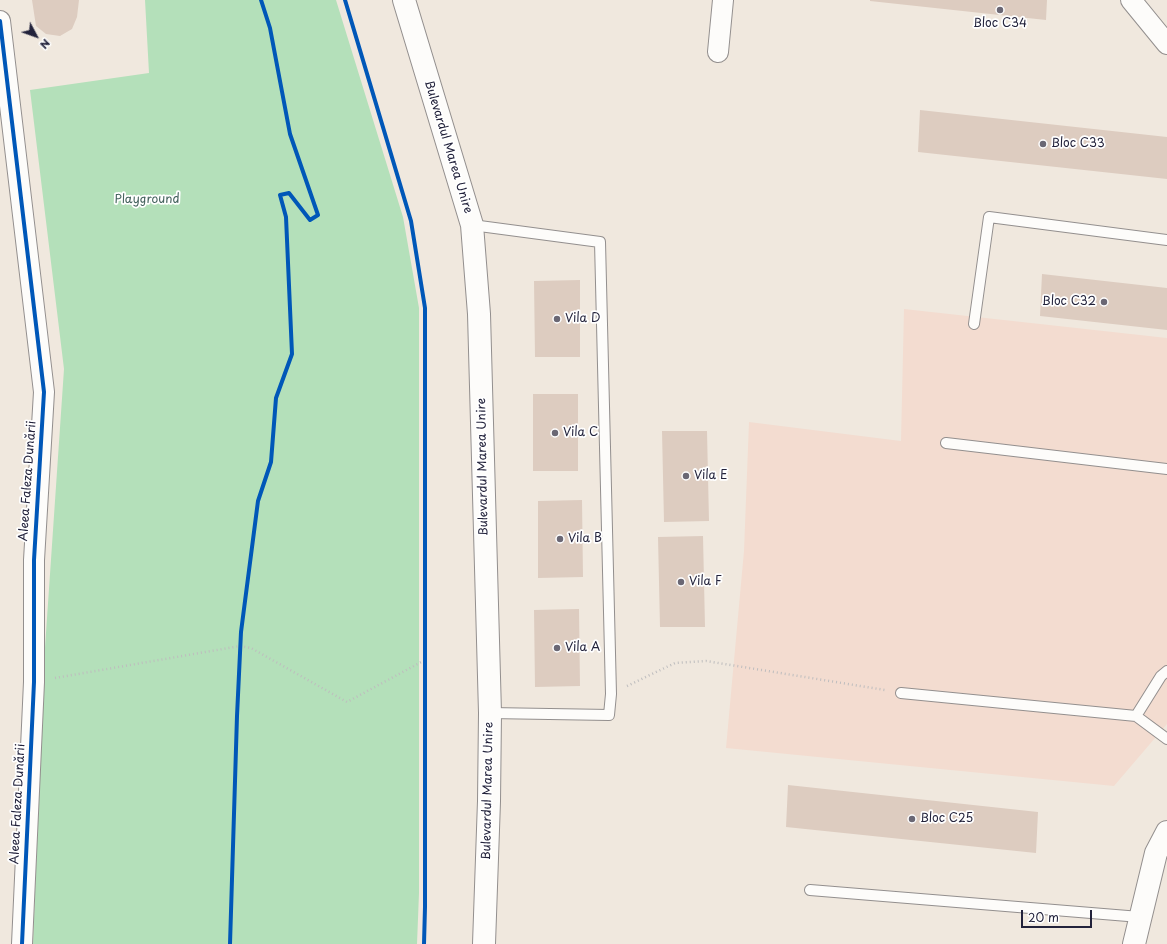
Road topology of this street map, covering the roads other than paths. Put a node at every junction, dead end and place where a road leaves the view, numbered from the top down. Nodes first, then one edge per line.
1 (404, 0) edge
2 (723, 0) edge
3 (1131, 0) edge
4 (0, 20) edge
5 (1167, 44) edge
6 (718, 52) dead end
7 (472, 225) junction
8 (1167, 240) edge
9 (974, 324) dead end
10 (946, 443) dead end
11 (1167, 469) edge
12 (1167, 670) edge
13 (901, 693) road end
14 (490, 713) junction
15 (1136, 716) junction
16 (1167, 740) edge
17 (1167, 832) edge
18 (810, 890) dead end
19 (1140, 917) junction
20 (22, 944) edge
21 (484, 944) edge
22 (1134, 944) edge

1 - 7 main road, Bulevardul Marea Unire
2 - 6 street
3 - 5 street
4 - 20 street, Aleea Faleza Dunării
7 - 14 main road, Bulevardul Marea Unire
7 - 14 lane
8 - 9 lane
10 - 11 lane
12 - 15 lane
13 - 15 lane
14 - 21 main road, Bulevardul Marea Unire
15 - 16 lane
17 - 19 main road
18 - 19 lane
19 - 22 main road

